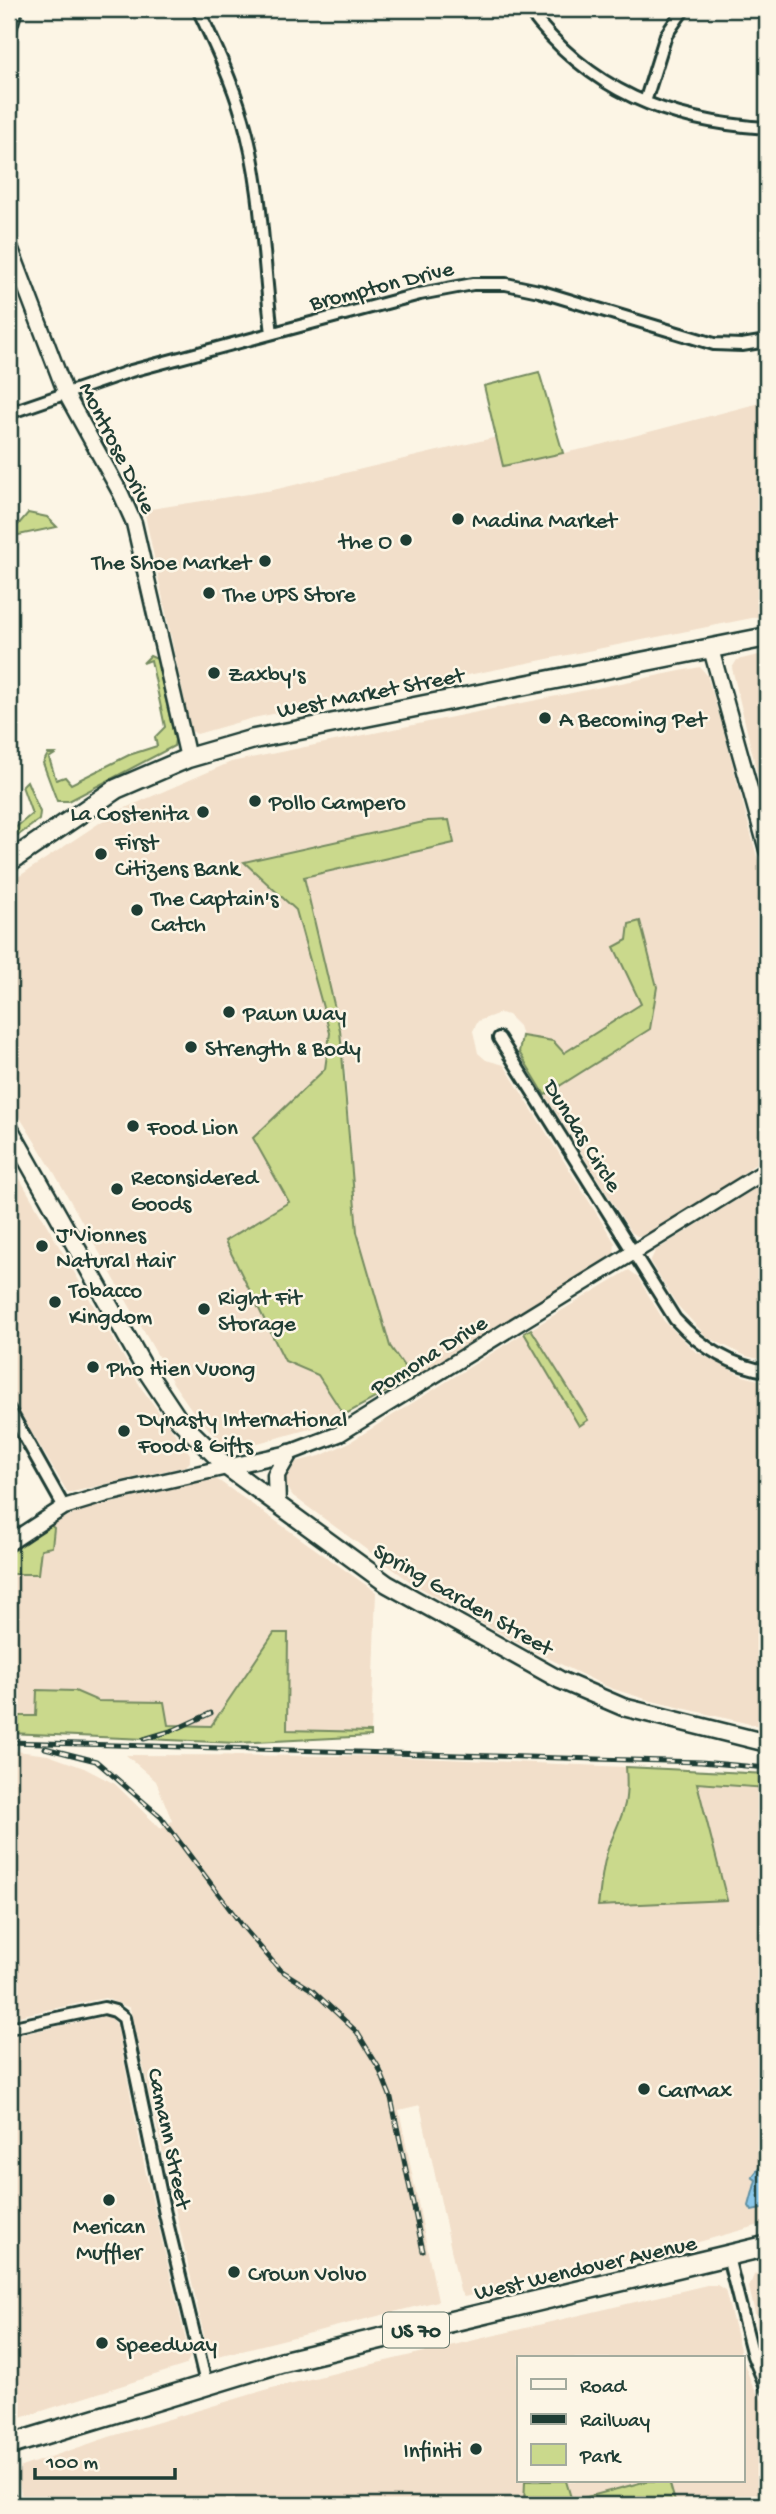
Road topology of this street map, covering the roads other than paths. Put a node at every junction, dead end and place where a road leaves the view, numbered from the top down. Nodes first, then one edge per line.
1 (15, 9) edge
2 (198, 9) edge
3 (528, 9) edge
4 (684, 9) edge
5 (9, 28) edge
6 (645, 103) junction
7 (767, 128) edge
8 (9, 244) edge
9 (272, 333) junction
10 (767, 341) edge
11 (66, 394) junction
12 (9, 413) edge
13 (767, 637) edge
14 (712, 649) junction
15 (188, 758) junction
16 (767, 850) edge
17 (9, 862) edge
18 (499, 1038) dead end
19 (9, 1128) edge
20 (767, 1170) edge
21 (634, 1254) junction
22 (767, 1371) edge
23 (9, 1409) edge
24 (289, 1454) junction
25 (228, 1468) junction
26 (277, 1504) junction
27 (64, 1507) junction
28 (9, 1543) edge
29 (767, 1743) edge
30 (9, 2028) edge
31 (767, 2246) edge
32 (728, 2257) junction
33 (206, 2383) junction
34 (767, 2389) edge
35 (9, 2445) edge
36 (9, 2500) edge
37 (10, 2505) edge

1 - 5 street
2 - 9 street
3 - 6 street
4 - 6 street
6 - 7 street
8 - 11 street, Montrose Drive
9 - 10 street, Brompton Drive
9 - 11 street, Brompton Drive
11 - 12 street, Brompton Drive
11 - 15 street, Montrose Drive
13 - 14 main road, West Market Street
14 - 15 main road, West Market Street
14 - 16 street
15 - 17 main road, West Market Street
18 - 21 street, Dundas Circle
19 - 25 main road, Spring Garden Street
20 - 21 street, Pomona Drive
21 - 22 street, Dundas Circle
21 - 24 street, Pomona Drive
23 - 27 street
24 - 25 street, Pomona Drive
24 - 26 main road
25 - 26 main road, Spring Garden Street
25 - 27 street, Pomona Drive
26 - 29 main road, Spring Garden Street
27 - 28 street, Pomona Drive
30 - 33 street, Camann Street
31 - 32 highway, West Wendover Avenue / US 70
32 - 33 highway, West Wendover Avenue / US 70
32 - 34 street
33 - 35 highway, West Wendover Avenue / US 70
36 - 37 street

